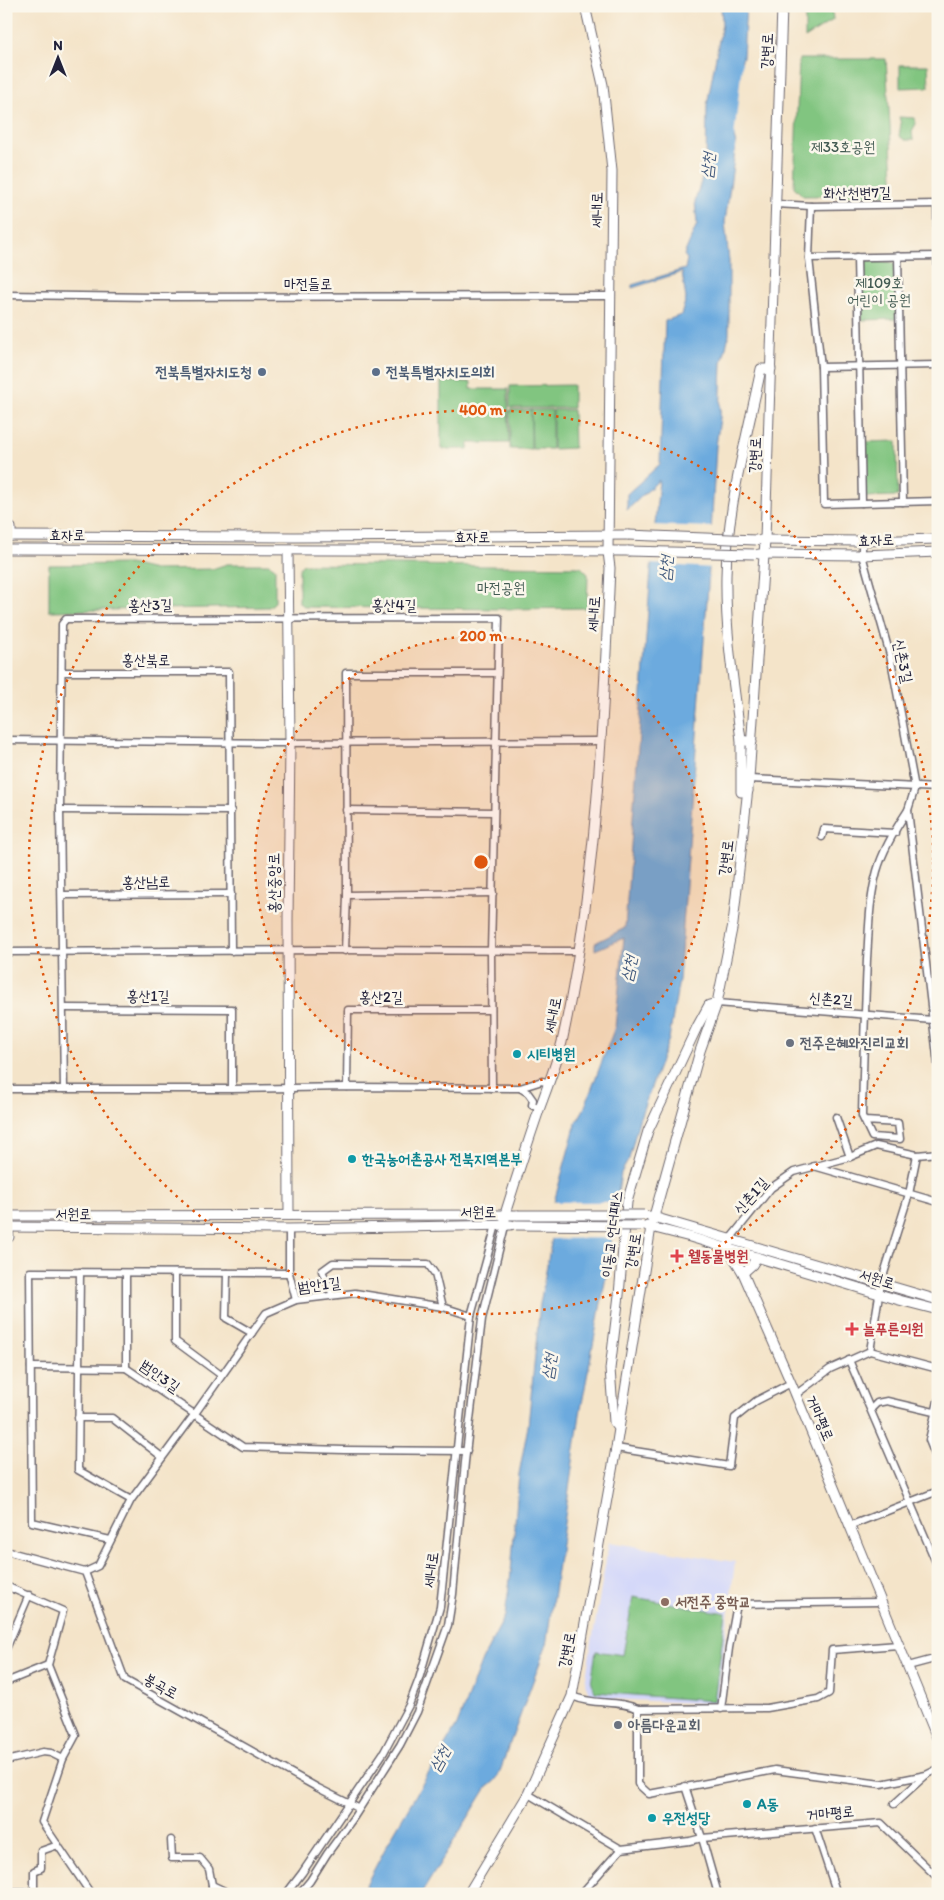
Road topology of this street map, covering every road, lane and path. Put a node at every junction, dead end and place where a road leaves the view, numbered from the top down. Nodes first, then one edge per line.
1 (585, 6) edge
2 (782, 6) edge
3 (776, 204) junction
4 (937, 204) edge
5 (811, 206) junction
6 (898, 256) junction
7 (938, 256) edge
8 (857, 257) junction
9 (809, 258) junction
10 (6, 295) edge
11 (610, 296) junction
12 (938, 299) edge
13 (938, 365) edge
14 (900, 366) junction
15 (821, 367) junction
16 (860, 367) junction
17 (771, 369) junction
18 (938, 501) edge
19 (903, 502) junction
20 (862, 503) junction
21 (6, 527) edge
22 (9, 536) edge
23 (608, 536) junction
24 (938, 538) edge
25 (766, 540) junction
26 (862, 541) junction
27 (288, 550) junction
28 (9, 551) edge
29 (608, 552) junction
30 (938, 552) edge
31 (764, 554) junction
32 (862, 555) junction
33 (289, 617) junction
34 (62, 672) junction
35 (497, 673) junction
36 (6, 740) edge
37 (741, 740) junction
38 (62, 741) junction
39 (496, 741) junction
40 (600, 741) junction
41 (230, 742) junction
42 (290, 742) junction
43 (346, 742) junction
44 (752, 742) junction
45 (749, 779) junction
46 (915, 788) junction
47 (938, 788) edge
48 (748, 791) junction
49 (60, 810) junction
50 (346, 810) junction
51 (908, 810) junction
52 (231, 811) junction
53 (494, 812) junction
54 (894, 833) junction
55 (822, 837) dead end
56 (493, 893) junction
57 (231, 894) junction
58 (62, 895) junction
59 (347, 895) junction
60 (231, 951) junction
61 (289, 951) junction
62 (345, 951) junction
63 (491, 951) junction
64 (578, 951) junction
65 (6, 952) edge
66 (63, 952) junction
67 (717, 1003) junction
68 (64, 1008) junction
69 (491, 1010) junction
70 (938, 1010) edge
71 (864, 1014) junction
72 (933, 1020) junction
73 (938, 1065) edge
74 (550, 1082) junction
75 (347, 1086) junction
76 (290, 1088) junction
77 (492, 1088) junction
78 (520, 1088) junction
79 (6, 1089) edge
80 (64, 1089) junction
81 (232, 1089) junction
82 (540, 1109) junction
83 (836, 1117) dead end
84 (865, 1121) junction
85 (900, 1139) junction
86 (905, 1151) junction
87 (938, 1153) edge
88 (917, 1154) junction
89 (850, 1156) junction
90 (814, 1166) junction
91 (909, 1194) junction
92 (938, 1202) edge
93 (6, 1214) edge
94 (505, 1214) junction
95 (289, 1215) junction
96 (654, 1216) junction
97 (501, 1226) junction
98 (646, 1226) junction
99 (7, 1227) edge
100 (289, 1229) junction
101 (6, 1237) edge
102 (729, 1244) junction
103 (757, 1257) junction
104 (80, 1272) junction
105 (126, 1272) junction
106 (174, 1273) junction
107 (227, 1273) junction
108 (289, 1273) junction
109 (743, 1273) junction
110 (880, 1283) junction
111 (879, 1294) junction
112 (333, 1295) junction
113 (296, 1300) junction
114 (938, 1300) edge
115 (443, 1307) junction
116 (938, 1310) edge
117 (471, 1316) junction
118 (252, 1333) junction
119 (870, 1351) junction
120 (849, 1360) junction
121 (31, 1367) junction
122 (79, 1367) junction
123 (126, 1368) junction
124 (938, 1369) edge
125 (221, 1375) junction
126 (790, 1383) junction
127 (795, 1395) junction
128 (938, 1401) edge
129 (871, 1409) junction
130 (936, 1412) edge
131 (194, 1415) junction
132 (78, 1418) junction
133 (619, 1428) junction
134 (616, 1448) junction
135 (457, 1450) junction
136 (467, 1451) junction
137 (162, 1456) junction
138 (938, 1462) edge
139 (938, 1491) edge
140 (131, 1500) junction
141 (911, 1502) junction
142 (849, 1526) junction
143 (110, 1540) junction
144 (6, 1551) edge
145 (938, 1567) edge
146 (85, 1572) junction
147 (6, 1586) edge
148 (29, 1596) junction
149 (880, 1602) junction
150 (898, 1646) junction
151 (6, 1649) edge
152 (938, 1658) edge
153 (48, 1665) junction
154 (908, 1666) junction
155 (6, 1682) edge
156 (572, 1696) junction
157 (638, 1709) junction
158 (721, 1709) junction
159 (938, 1740) edge
160 (63, 1759) junction
161 (6, 1761) edge
162 (938, 1769) edge
163 (926, 1775) junction
164 (685, 1786) junction
165 (528, 1794) junction
166 (348, 1804) junction
167 (894, 1804) dead end
168 (358, 1808) junction
169 (815, 1828) junction
170 (702, 1838) junction
171 (171, 1840) dead end
172 (58, 1845) junction
173 (621, 1849) junction
174 (938, 1878) edge
175 (212, 1885) junction
176 (6, 1892) edge
177 (91, 1894) edge
178 (212, 1894) edge
179 (231, 1894) edge
180 (286, 1894) edge
181 (298, 1894) edge
182 (468, 1894) edge
183 (581, 1894) edge
184 (718, 1894) edge
185 (837, 1894) edge

1 - 11 street, 세내로
2 - 3 street, 강변로
3 - 5 street, 화산천변7길
3 - 17 street, 강변로
4 - 5 street, 화산천변7길
4 - 7 street
5 - 9 street
6 - 7 street
6 - 8 street
6 - 14 street
7 - 12 street
8 - 9 street
8 - 16 street
9 - 15 street
10 - 11 street, 마전들로
11 - 23 street, 세내로
13 - 14 street
14 - 16 street
14 - 19 street
15 - 16 street
15 - 20 street
16 - 20 street
17 - 25 street, 강변로
17 - 37 street
18 - 19 street
19 - 20 street
21 - 22 street
22 - 23 street, 효자로
23 - 25 street, 효자로, bridge
23 - 29 street, 세내로
24 - 26 street, 효자로
25 - 26 street, 효자로
25 - 31 street, 강변로
26 - 32 street, 신촌3길
27 - 28 street, 효자로
27 - 29 street, 효자로
27 - 33 street, 홍산중앙로
29 - 31 street, 효자로, bridge
29 - 40 street, 세내로
30 - 32 street, 효자로
31 - 32 street, 효자로
31 - 44 street, 강변로
32 - 46 street, 신촌3길
33 - 34 street, 홍산3길
33 - 35 street, 홍산4길
33 - 42 street, 홍산중앙로
34 - 38 street
34 - 41 street, 홍산북로
35 - 39 street
35 - 43 street
36 - 38 street
37 - 44 street
37 - 48 street
38 - 41 street
38 - 49 street
39 - 40 street
39 - 43 street
39 - 53 street
40 - 64 street, 세내로
41 - 42 street
41 - 52 street, 홍산북로
42 - 43 street
42 - 61 street, 홍산중앙로
43 - 50 street
44 - 45 street, 강변로
45 - 46 street
45 - 48 street, 강변로
46 - 47 street
46 - 51 street, 신촌3길
48 - 67 street, 강변로
49 - 52 street
49 - 58 street
50 - 53 street
50 - 59 street
51 - 54 street, 신촌3길
51 - 72 street, 신촌3길
52 - 57 street, 홍산북로
53 - 56 street
54 - 55 street
54 - 71 street, 신촌3길
56 - 59 street
56 - 63 street
57 - 58 street, 홍산남로
57 - 60 street
58 - 66 street
59 - 62 street
60 - 61 street
60 - 66 street
61 - 62 street
61 - 76 street, 홍산중앙로
62 - 63 street
63 - 64 street
63 - 69 street
64 - 74 street, 세내로
65 - 66 street
66 - 68 street
67 - 71 street, 신촌2길
67 - 96 street, 강변로
67 - 133 street, 이동교 언더패스
68 - 80 street
68 - 81 street, 홍산1길
69 - 75 street, 홍산2길
69 - 77 street
70 - 72 street
71 - 72 street, 신촌2길
71 - 84 street, 신촌3길
72 - 73 street, 신촌3길
74 - 78 street
74 - 82 street, 세내로
75 - 76 street
75 - 77 street
76 - 81 street
76 - 95 street, 홍산중앙로
77 - 78 street
78 - 82 street
79 - 80 street
80 - 81 street
82 - 94 street, 세내로
83 - 89 street
84 - 85 street
84 - 85 street
85 - 86 street
86 - 88 street, 신촌1길
86 - 89 street, 신촌1길
87 - 88 street, 신촌1길
88 - 91 street, 서원로
89 - 90 street, 신촌1길
90 - 91 street
90 - 102 street, 신촌1길
91 - 92 street
91 - 110 street, 서원로
93 - 95 street, 서원로
94 - 95 street, 서원로
94 - 96 street, 서원로, bridge
94 - 97 street, 세내로
96 - 98 street, 강변로
96 - 102 street, 서원로
97 - 98 street, 서원로, bridge
97 - 100 street, 서원로
97 - 117 street, 세내로
97 - 136 street, 세내로
98 - 102 street, 서원로
98 - 133 street, 강변로
99 - 100 street, 서원로
99 - 101 street
100 - 108 street
102 - 103 street, 서원로
102 - 109 street, 거마평로
102 - 110 street, 서원로
103 - 109 street
103 - 111 street, 서원로
104 - 105 street
104 - 121 street
104 - 122 street
105 - 106 street
105 - 123 street
106 - 107 street
106 - 125 street
107 - 108 street
107 - 118 street
108 - 113 street
109 - 126 street, 거마평로
110 - 111 street
110 - 114 street, 서원로
111 - 116 street, 서원로
111 - 119 street
112 - 113 street, 범안1길
112 - 115 street, 범안1길
112 - 115 street
113 - 118 street, 범안1길
115 - 117 street, 범안1길
117 - 135 street, 세내로
118 - 125 street, 범안1길
119 - 120 street
119 - 124 street
120 - 127 street
120 - 129 street
121 - 122 street, 범안3길
121 - 143 street
122 - 123 street, 범안3길
122 - 132 street
123 - 131 street, 범안3길
125 - 131 street, 범안1길
126 - 127 street, 거마평로
126 - 134 street, 거마평로
127 - 142 street, 거마평로
128 - 130 street
129 - 130 street
129 - 141 street
130 - 138 street
131 - 135 street
131 - 137 street, 범안1길
132 - 137 street
132 - 140 street
133 - 134 street, 강변로
134 - 156 street, 강변로
135 - 136 street
135 - 166 street, 세내로
136 - 168 street, 세내로
137 - 140 street, 범안1길
139 - 141 street
140 - 143 street, 범안1길
141 - 142 street
141 - 145 street
142 - 149 street, 거마평로
143 - 146 street, 범안1길
144 - 146 street
146 - 166 street, 봉곡로
147 - 148 street
148 - 151 street
148 - 153 street
149 - 150 street, 거마평로
149 - 158 street
150 - 154 street, 거마평로
150 - 158 street
152 - 154 street
153 - 155 street
153 - 160 street
154 - 159 street, 거마평로
156 - 157 street
156 - 165 street, 강변로
157 - 158 street
157 - 164 street, 거마평로
160 - 161 street
160 - 172 street
162 - 163 street, 거마평로
163 - 164 street, 거마평로
163 - 167 street, 거마평로
164 - 170 street
165 - 173 street
165 - 182 street, 강변로
166 - 168 street, 봉곡로
166 - 180 street, 세내로
168 - 181 street, 세내로
169 - 170 street, 거마평로
169 - 174 street, 거마평로
169 - 185 street
170 - 173 street, 거마평로
170 - 184 street
171 - 175 street
172 - 176 street
172 - 177 street
173 - 183 street
175 - 178 street
175 - 179 street

